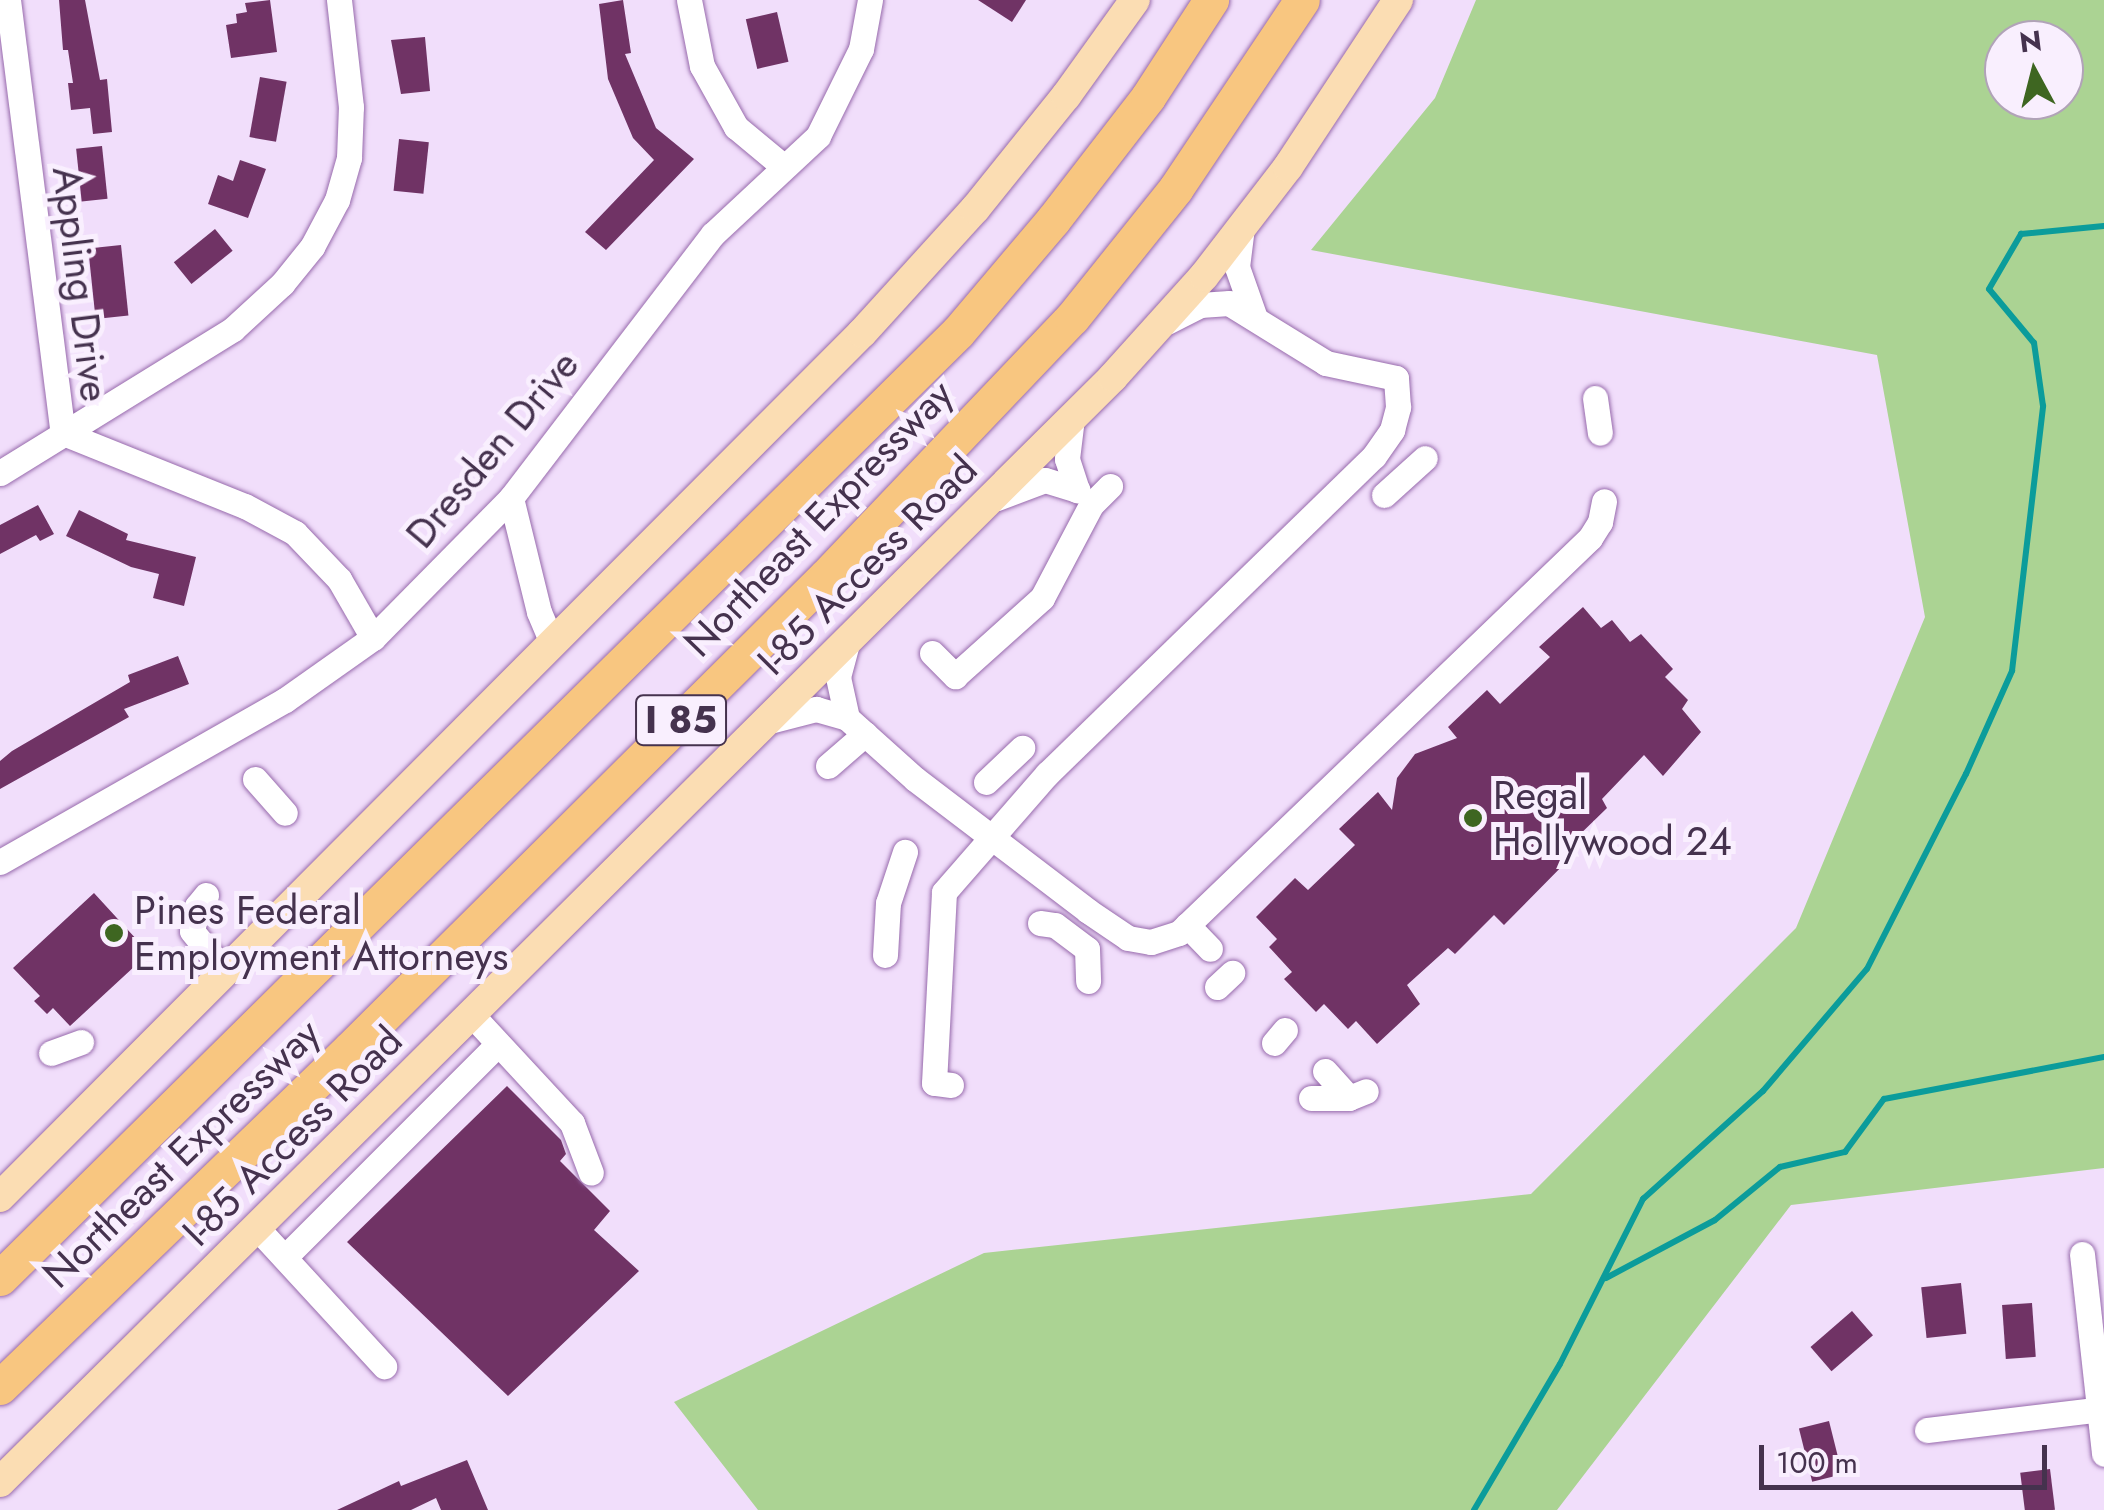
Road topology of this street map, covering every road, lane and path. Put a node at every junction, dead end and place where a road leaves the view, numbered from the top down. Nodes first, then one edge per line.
1 (8, 0) edge
2 (339, 0) edge
3 (689, 0) edge
4 (870, 0) edge
5 (1135, 0) edge
6 (1211, 0) edge
7 (1302, 0) edge
8 (1398, 0) edge
9 (784, 168) junction
10 (1242, 227) junction
11 (1254, 315) junction
12 (1158, 326) junction
13 (1595, 398) dead end
14 (1072, 418) junction
15 (62, 433) junction
16 (1600, 433) dead end
17 (1341, 452) dead end
18 (1425, 458) dead end
19 (1358, 472) junction
20 (0, 473) edge
21 (1110, 486) dead end
22 (1384, 494) dead end
23 (511, 498) junction
24 (1604, 501) dead end
25 (986, 504) junction
26 (373, 638) junction
27 (848, 640) junction
28 (552, 643) junction
29 (932, 653) dead end
30 (763, 724) junction
31 (856, 726) junction
32 (1022, 748) dead end
33 (828, 766) dead end
34 (255, 779) dead end
35 (986, 782) dead end
36 (285, 812) dead end
37 (992, 837) junction
38 (905, 852) dead end
39 (0, 862) edge
40 (206, 895) dead end
41 (1040, 923) dead end
42 (1187, 926) junction
43 (1210, 949) dead end
44 (885, 955) dead end
45 (224, 970) junction
46 (1088, 981) dead end
47 (471, 1014) junction
48 (80, 1042) dead end
49 (498, 1044) junction
50 (51, 1053) dead end
51 (1324, 1071) dead end
52 (951, 1085) dead end
53 (1310, 1098) dead end
54 (592, 1173) dead end
55 (0, 1196) edge
56 (256, 1228) junction
57 (2082, 1254) dead end
58 (285, 1257) junction
59 (0, 1278) edge
60 (384, 1366) dead end
61 (0, 1388) edge
62 (2101, 1410) edge
63 (1927, 1430) dead end
64 (2104, 1454) edge
65 (0, 1482) edge

1 - 15 street, Appling Drive
2 - 15 street
3 - 9 street
4 - 9 street, Dresden Drive
5 - 28 main road
6 - 59 highway, Northeast Expressway / I 85
7 - 61 highway, Northeast Expressway / I 85
8 - 10 main road, I-85 Access Road
9 - 23 street, Dresden Drive
10 - 11 street
10 - 12 main road, I-85 Access Road
11 - 12 street
11 - 19 street
12 - 14 main road, I-85 Access Road
13 - 16 street
14 - 25 main road, I-85 Access Road
14 - 25 street
15 - 20 street
15 - 26 street, Appling Drive
17 - 19 street
18 - 22 street
19 - 37 street
21 - 29 street
23 - 26 street, Dresden Drive
23 - 28 street
24 - 42 street
25 - 27 main road, I-85 Access Road
26 - 39 street, Dresden Drive
27 - 30 main road, I-85 Access Road
27 - 31 street
28 - 45 main road
30 - 31 street
30 - 47 main road, I-85 Access Road
31 - 33 street
31 - 37 street
32 - 35 street
34 - 36 street
37 - 42 street
37 - 52 street
38 - 44 street
40 - 45 street
41 - 46 street
42 - 43 street
45 - 55 main road
47 - 49 street
47 - 56 main road, I-85 Access Road
48 - 50 street
49 - 54 street
49 - 58 street
51 - 53 street
56 - 58 street
56 - 65 main road, I-85 Access Road
57 - 62 street
58 - 60 street
62 - 63 street
62 - 64 street

